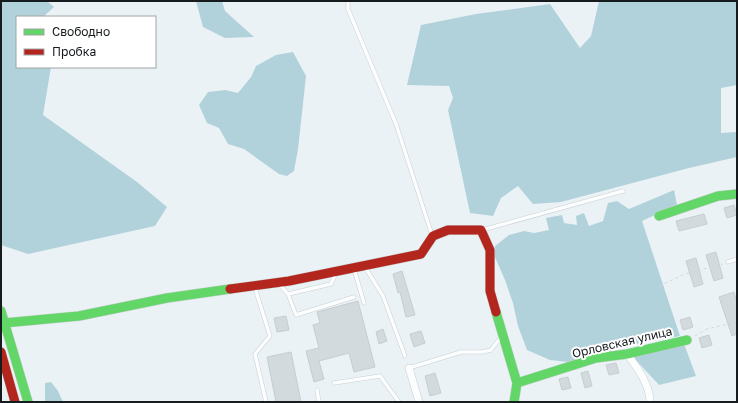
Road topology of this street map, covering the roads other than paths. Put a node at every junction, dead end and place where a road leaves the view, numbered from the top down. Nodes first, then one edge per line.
1 (348, 1) edge
2 (623, 191) dead end
3 (737, 194) edge
4 (659, 216) dead end
5 (481, 230) junction
6 (433, 236) junction
7 (737, 259) edge
8 (728, 262) road end
9 (364, 266) junction
10 (354, 268) junction
11 (337, 271) junction
12 (278, 283) junction
13 (255, 287) junction
14 (288, 294) junction
15 (354, 297) dead end
16 (364, 303) dead end
17 (1, 310) edge
18 (4, 323) junction
19 (502, 336) junction
20 (687, 340) road end
21 (1, 352) edge
22 (627, 354) junction
23 (405, 356) dead end
24 (409, 368) joint
25 (334, 382) dead end
26 (517, 383) junction
27 (316, 390) dead end
28 (14, 402) edge
29 (28, 402) edge
30 (266, 402) edge
31 (319, 402) edge
32 (399, 402) edge
33 (419, 402) edge
34 (514, 402) edge
35 (650, 402) edge

1 - 6 lane
2 - 5 lane
3 - 4 street
5 - 6 street
5 - 19 street
6 - 9 street
7 - 8 lane
9 - 10 street
9 - 23 lane
10 - 11 street
10 - 16 lane
11 - 12 street
11 - 14 lane
12 - 13 street
12 - 14 lane
13 - 18 street
13 - 30 lane
14 - 15 lane
17 - 18 street
18 - 29 street
19 - 24 lane
19 - 26 street
20 - 22 street, Орловская улица
21 - 28 street
22 - 26 street, Орловская улица
22 - 35 street
24 - 33 street
25 - 32 lane
26 - 34 street
27 - 31 lane

